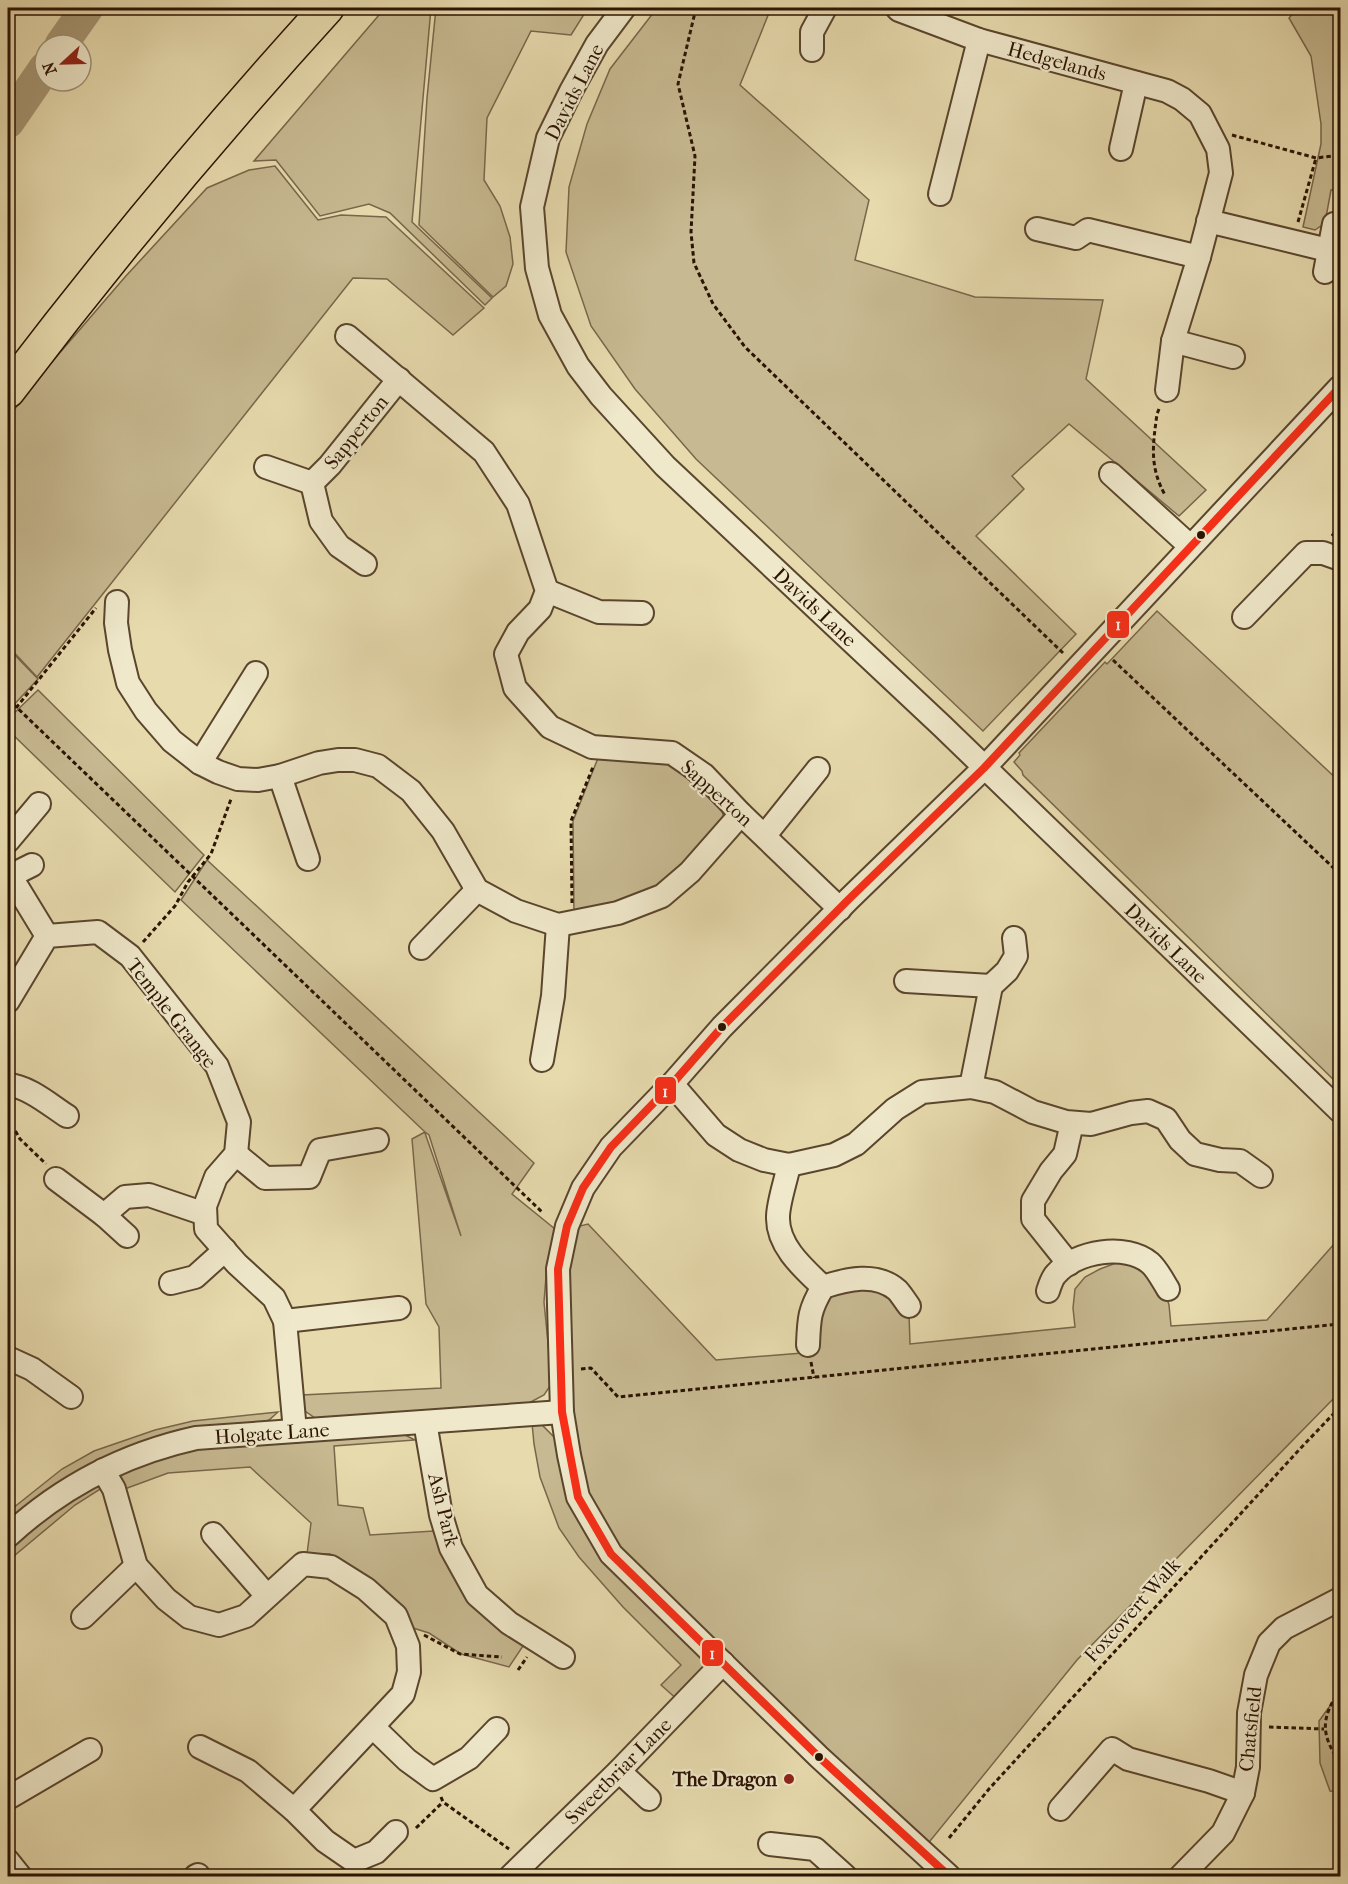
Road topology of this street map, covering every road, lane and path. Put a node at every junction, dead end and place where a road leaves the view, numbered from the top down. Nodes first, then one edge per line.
1 (327, 8) edge
2 (624, 8) edge
3 (696, 8) edge
4 (825, 8) edge
5 (897, 8) edge
6 (942, 16) edge
7 (979, 40) junction
8 (812, 50) dead end
9 (1136, 82) junction
10 (1213, 137) junction
11 (1121, 148) dead end
12 (1341, 155) edge
13 (1316, 158) junction
14 (940, 194) dead end
15 (1208, 221) junction
16 (1334, 224) dead end
17 (1037, 229) dead end
18 (1292, 241) junction
19 (1199, 257) junction
20 (347, 336) dead end
21 (1173, 341) junction
22 (1233, 357) dead end
23 (399, 379) junction
24 (1341, 387) edge
25 (1167, 390) joint
26 (8, 391) edge
27 (266, 467) dead end
28 (1111, 474) dead end
29 (312, 483) junction
30 (1184, 540) junction
31 (1341, 559) edge
32 (365, 564) dead end
33 (547, 591) junction
34 (117, 602) joint
35 (642, 613) dead end
36 (1244, 616) dead end
37 (1110, 657) dead end
38 (1078, 667) junction
39 (256, 673) dead end
40 (8, 699) edge
41 (16, 708) junction
42 (601, 748) junction
43 (200, 763) junction
44 (984, 768) junction
45 (818, 770) dead end
46 (280, 776) junction
47 (238, 779) junction
48 (39, 804) dead end
49 (741, 814) junction
50 (765, 835) junction
51 (8, 841) edge
52 (308, 859) dead end
53 (32, 865) dead end
54 (1341, 874) edge
55 (8, 875) edge
56 (193, 875) junction
57 (477, 890) junction
58 (840, 909) junction
59 (565, 924) junction
60 (47, 936) junction
61 (1014, 938) dead end
62 (421, 948) dead end
63 (130, 956) junction
64 (906, 981) dead end
65 (991, 986) junction
66 (8, 1001) edge
67 (542, 1060) dead end
68 (8, 1084) edge
69 (672, 1084) junction
70 (971, 1087) junction
71 (1341, 1111) edge
72 (67, 1116) dead end
73 (8, 1118) edge
74 (1072, 1123) junction
75 (378, 1140) dead end
76 (236, 1154) junction
77 (789, 1165) junction
78 (1261, 1176) dead end
79 (56, 1179) joint
80 (97, 1210) junction
81 (542, 1212) dead end
82 (205, 1214) junction
83 (127, 1236) dead end
84 (225, 1250) junction
85 (1069, 1264) junction
86 (171, 1283) dead end
87 (823, 1287) junction
88 (1168, 1289) dead end
89 (1048, 1291) dead end
90 (909, 1306) dead end
91 (399, 1308) dead end
92 (285, 1321) junction
93 (1341, 1324) edge
94 (808, 1345) dead end
95 (8, 1358) edge
96 (578, 1369) dead end
97 (70, 1397) dead end
98 (1341, 1407) edge
99 (562, 1412) junction
100 (425, 1422) junction
101 (295, 1431) junction
102 (103, 1470) junction
103 (213, 1534) dead end
104 (8, 1536) edge
105 (136, 1566) junction
106 (267, 1596) junction
107 (1341, 1599) edge
108 (83, 1617) dead end
109 (402, 1631) junction
110 (502, 1657) dead end
111 (563, 1657) dead end
112 (723, 1663) junction
113 (1341, 1689) edge
114 (373, 1727) junction
115 (1249, 1727) junction
116 (497, 1729) dead end
117 (1324, 1729) junction
118 (200, 1747) dead end
119 (90, 1750) dead end
120 (1341, 1763) edge
121 (619, 1771) junction
122 (433, 1779) junction
123 (1242, 1794) junction
124 (8, 1798) edge
125 (649, 1799) dead end
126 (443, 1802) junction
127 (1060, 1809) dead end
128 (294, 1810) junction
129 (396, 1832) joint
130 (949, 1838) dead end
131 (770, 1844) dead end
132 (8, 1861) edge
133 (518, 1870) edge
134 (936, 1872) edge
135 (21, 1876) edge
136 (845, 1876) edge
137 (1181, 1876) edge

1 - 26 highway
2 - 44 street, Davids Lane
3 - 38 path
4 - 8 street
5 - 6 street, Hedgelands
6 - 7 street, Hedgelands
7 - 9 street, Hedgelands
7 - 14 street
9 - 10 street, Hedgelands
9 - 11 street
10 - 13 path
10 - 15 street, Hedgelands
12 - 13 path
13 - 18 path
15 - 18 street
15 - 19 street, Hedgelands
16 - 18 street
17 - 19 street
19 - 21 street, Hedgelands
20 - 23 street, Sapperton
21 - 22 street
21 - 25 street, Hedgelands
23 - 29 street, Sapperton
23 - 33 street, Sapperton
24 - 30 street
25 - 30 path
27 - 29 street, Sapperton
28 - 30 street
29 - 32 street, Sapperton
30 - 38 street
31 - 36 street
33 - 35 street
33 - 42 street, Sapperton
34 - 41 path
34 - 43 street
37 - 54 path
38 - 44 street
39 - 43 street
40 - 41 path
41 - 56 path
42 - 49 street, Sapperton
42 - 59 path
43 - 47 street
44 - 58 street
44 - 71 street, Davids Lane
45 - 50 street, Sapperton
46 - 47 street
46 - 52 street
46 - 57 street
47 - 56 path
48 - 51 street
49 - 50 street, Sapperton
49 - 59 street
50 - 58 street, Sapperton
53 - 55 street
55 - 60 street
56 - 63 path
56 - 81 path
57 - 59 street
57 - 62 street
58 - 69 street
59 - 67 street
60 - 63 street, Temple Grange
60 - 66 street
61 - 65 street
63 - 76 street, Temple Grange
64 - 65 street
65 - 70 street
68 - 72 street
69 - 77 street
69 - 99 street
70 - 74 street
70 - 77 street
73 - 79 path
74 - 78 street
74 - 85 street
75 - 76 street
76 - 82 street
77 - 87 street
79 - 80 street
80 - 82 street
80 - 83 street
82 - 84 street
84 - 86 street
84 - 92 street
85 - 88 street
85 - 89 street
87 - 90 street
87 - 94 street
91 - 92 street
92 - 101 street
93 - 96 path
95 - 97 street
98 - 130 path, Foxcovert Walk
99 - 100 street, Holgate Lane
99 - 112 street
100 - 101 street, Holgate Lane
100 - 111 street, Ash Park
101 - 102 street, Holgate Lane
102 - 104 street, Holgate Lane
102 - 105 street
103 - 106 street
105 - 106 street
105 - 108 street
106 - 109 street
107 - 115 street, Chatsfield
109 - 110 path
109 - 114 street
112 - 121 street, Sweetbriar Lane
112 - 134 street
113 - 117 path
114 - 122 street
114 - 128 street
115 - 117 path
115 - 123 street, Chatsfield
116 - 122 street
117 - 120 path
118 - 128 street
119 - 124 street
121 - 125 street
121 - 133 street, Sweetbriar Lane
122 - 126 path
123 - 127 street, Chatsfield
123 - 137 street, Chatsfield
126 - 129 path
126 - 133 path
128 - 129 street
131 - 136 street
132 - 135 street

